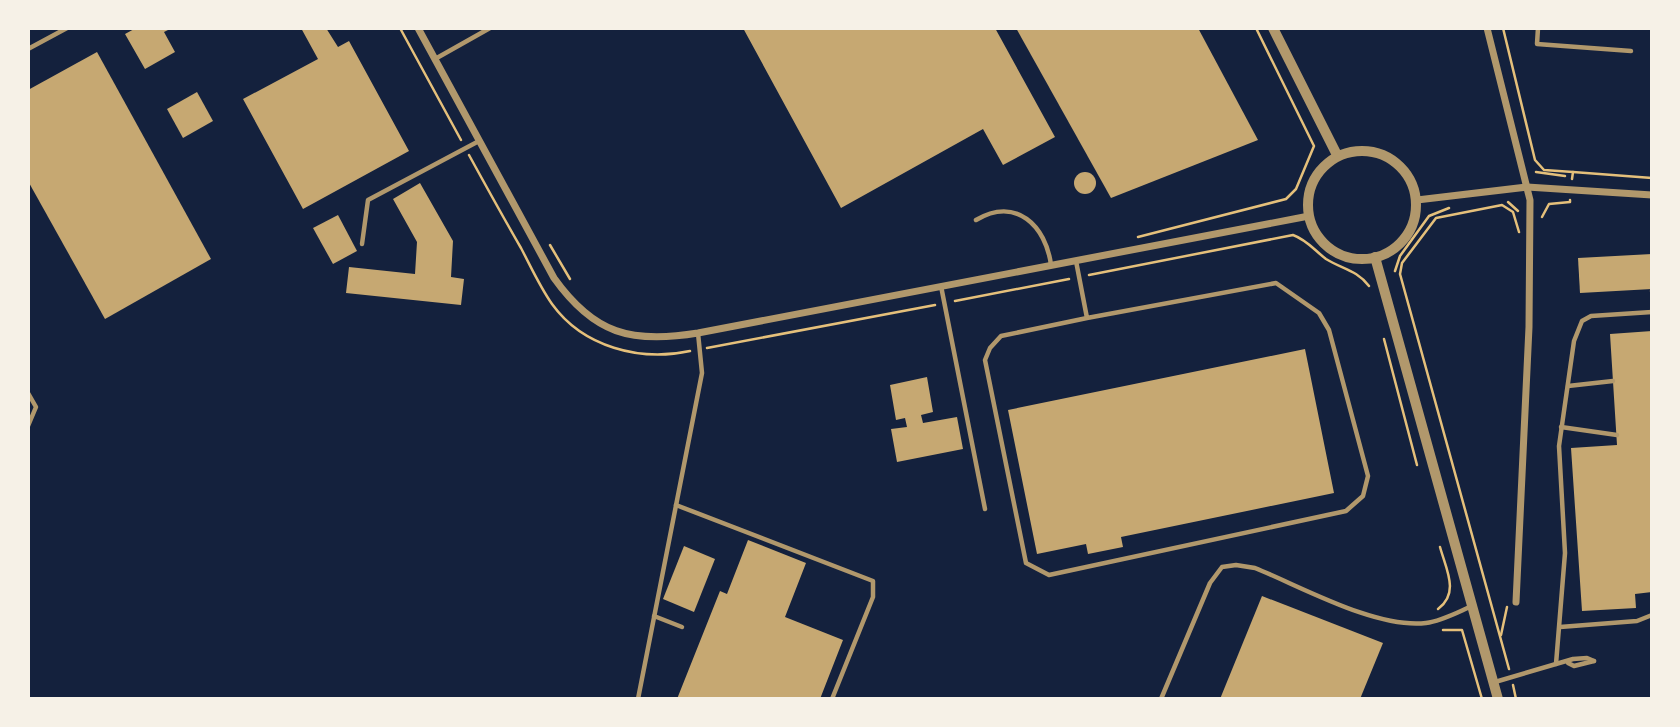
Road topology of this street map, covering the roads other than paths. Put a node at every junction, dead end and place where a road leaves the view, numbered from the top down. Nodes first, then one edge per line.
1 (66, 28) edge
2 (418, 28) edge
3 (490, 28) edge
4 (1273, 28) edge
5 (1487, 28) edge
6 (1538, 28) edge
7 (28, 49) edge
8 (1631, 51) dead end
9 (435, 59) junction
10 (479, 141) junction
11 (1337, 155) junction
12 (1527, 187) junction
13 (1652, 195) edge
14 (1417, 200) junction
15 (1309, 216) junction
16 (976, 219) dead end
17 (362, 244) dead end
18 (1376, 257) junction
19 (1076, 261) junction
20 (1051, 265) junction
21 (941, 286) junction
22 (1652, 312) edge
23 (1087, 318) junction
24 (698, 333) junction
25 (1613, 381) dead end
26 (1568, 386) junction
27 (28, 393) edge
28 (28, 426) edge
29 (1561, 427) junction
30 (1617, 435) dead end
31 (676, 505) junction
32 (985, 509) dead end
33 (1517, 598) road end
34 (1473, 606) junction
35 (1652, 615) edge
36 (654, 616) junction
37 (682, 627) dead end
38 (1560, 627) junction
39 (1567, 663) junction
40 (1556, 664) junction
41 (1494, 682) junction
42 (638, 699) edge
43 (832, 699) edge
44 (1161, 699) edge
45 (1498, 699) edge

1 - 7 lane
2 - 9 street
3 - 9 lane
4 - 11 street
5 - 12 street
6 - 8 lane
9 - 10 street
10 - 17 lane
10 - 24 street
11 - 14 street
11 - 15 street
12 - 13 street
12 - 14 street
12 - 33 street
14 - 18 street
15 - 18 street
15 - 19 street
16 - 20 lane
18 - 34 street
19 - 20 street
19 - 23 lane
20 - 21 street
21 - 24 street
21 - 32 lane
22 - 26 lane
23 - 23 lane
24 - 31 lane
25 - 26 lane
26 - 29 lane
27 - 28 lane
29 - 30 lane
29 - 38 lane
31 - 36 lane
31 - 43 lane
34 - 41 street
34 - 44 lane
35 - 38 lane
36 - 37 lane
36 - 42 lane
38 - 40 lane
39 - 39 lane
39 - 40 lane
40 - 41 lane
41 - 45 street

